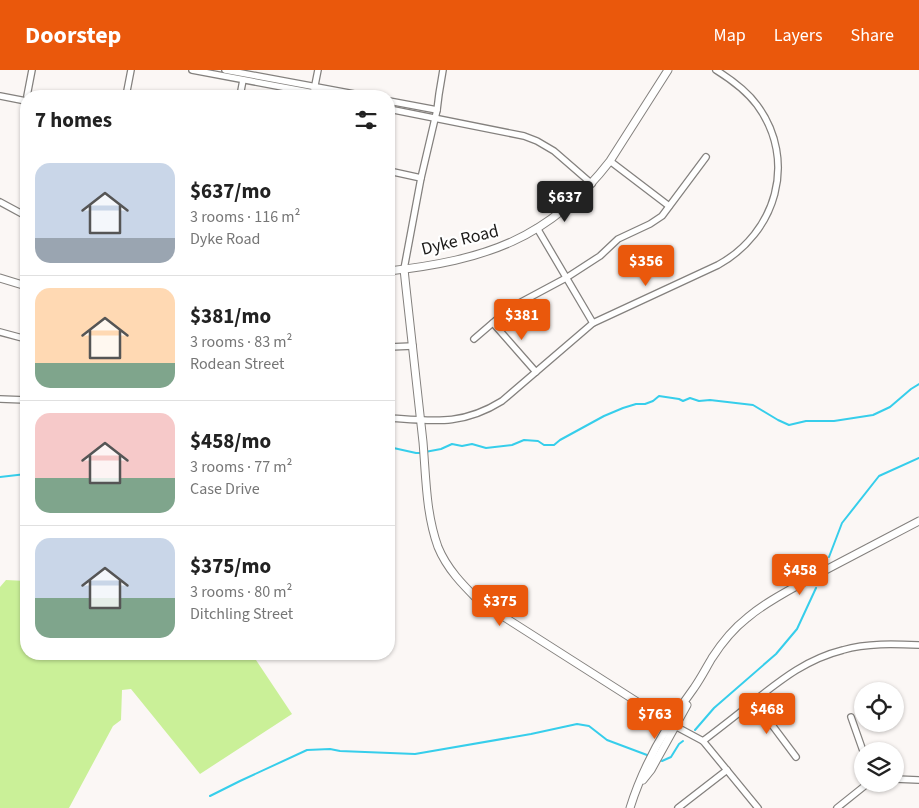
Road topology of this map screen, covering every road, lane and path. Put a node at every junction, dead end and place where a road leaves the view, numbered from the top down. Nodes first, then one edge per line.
1 (32, 70) edge
2 (131, 70) edge
3 (193, 70) edge
4 (225, 70) edge
5 (318, 70) edge
6 (443, 70) edge
7 (668, 70) edge
8 (716, 70) edge
9 (243, 80) junction
10 (28, 90) edge
11 (127, 90) edge
12 (241, 90) edge
13 (314, 90) junction
14 (0, 96) edge
15 (20, 98) edge
16 (395, 102) edge
17 (395, 110) edge
18 (437, 110) junction
19 (435, 118) junction
20 (706, 156) dead end
21 (610, 161) junction
22 (395, 172) edge
23 (421, 178) junction
24 (592, 184) junction
25 (0, 202) edge
26 (670, 206) junction
27 (20, 213) edge
28 (537, 228) junction
29 (404, 269) junction
30 (395, 270) edge
31 (0, 278) edge
32 (566, 278) junction
33 (20, 284) edge
34 (493, 323) junction
35 (593, 323) junction
36 (0, 332) edge
37 (20, 337) edge
38 (474, 339) dead end
39 (413, 346) junction
40 (395, 347) edge
41 (536, 372) junction
42 (0, 399) edge
43 (20, 400) edge
44 (395, 418) edge
45 (420, 420) junction
46 (919, 521) edge
47 (919, 645) edge
48 (754, 701) junction
49 (851, 717) dead end
50 (673, 724) junction
51 (703, 741) junction
52 (860, 742) edge
53 (796, 757) dead end
54 (727, 770) junction
55 (904, 779) edge
56 (919, 780) edge
57 (857, 792) edge
58 (630, 808) edge
59 (678, 808) edge
60 (758, 808) edge
61 (836, 808) edge

1 - 10 street
2 - 11 street
3 - 9 street
4 - 13 street
5 - 13 street
6 - 18 street
7 - 21 street, Dyke Road
8 - 35 street
9 - 12 street
9 - 13 street
14 - 15 street
16 - 18 street
17 - 19 street
18 - 19 street
19 - 23 street
19 - 24 street
20 - 26 street
21 - 24 street, Dyke Road
21 - 26 street
22 - 23 street
23 - 29 street
24 - 28 street, Dyke Road
25 - 27 street
26 - 32 street
28 - 29 street, Dyke Road
28 - 32 street
29 - 30 street, Dyke Road
29 - 39 street
31 - 33 street
32 - 34 street
32 - 35 street
34 - 38 street
34 - 41 street
35 - 41 street
36 - 37 street
39 - 40 street
39 - 45 street
41 - 45 street
42 - 43 street
44 - 45 street
45 - 50 street
46 - 50 street
47 - 48 street
48 - 51 street
48 - 53 street
49 - 52 street
50 - 51 street
50 - 58 street
51 - 54 street
54 - 59 street
54 - 60 street
55 - 56 street
57 - 61 street

